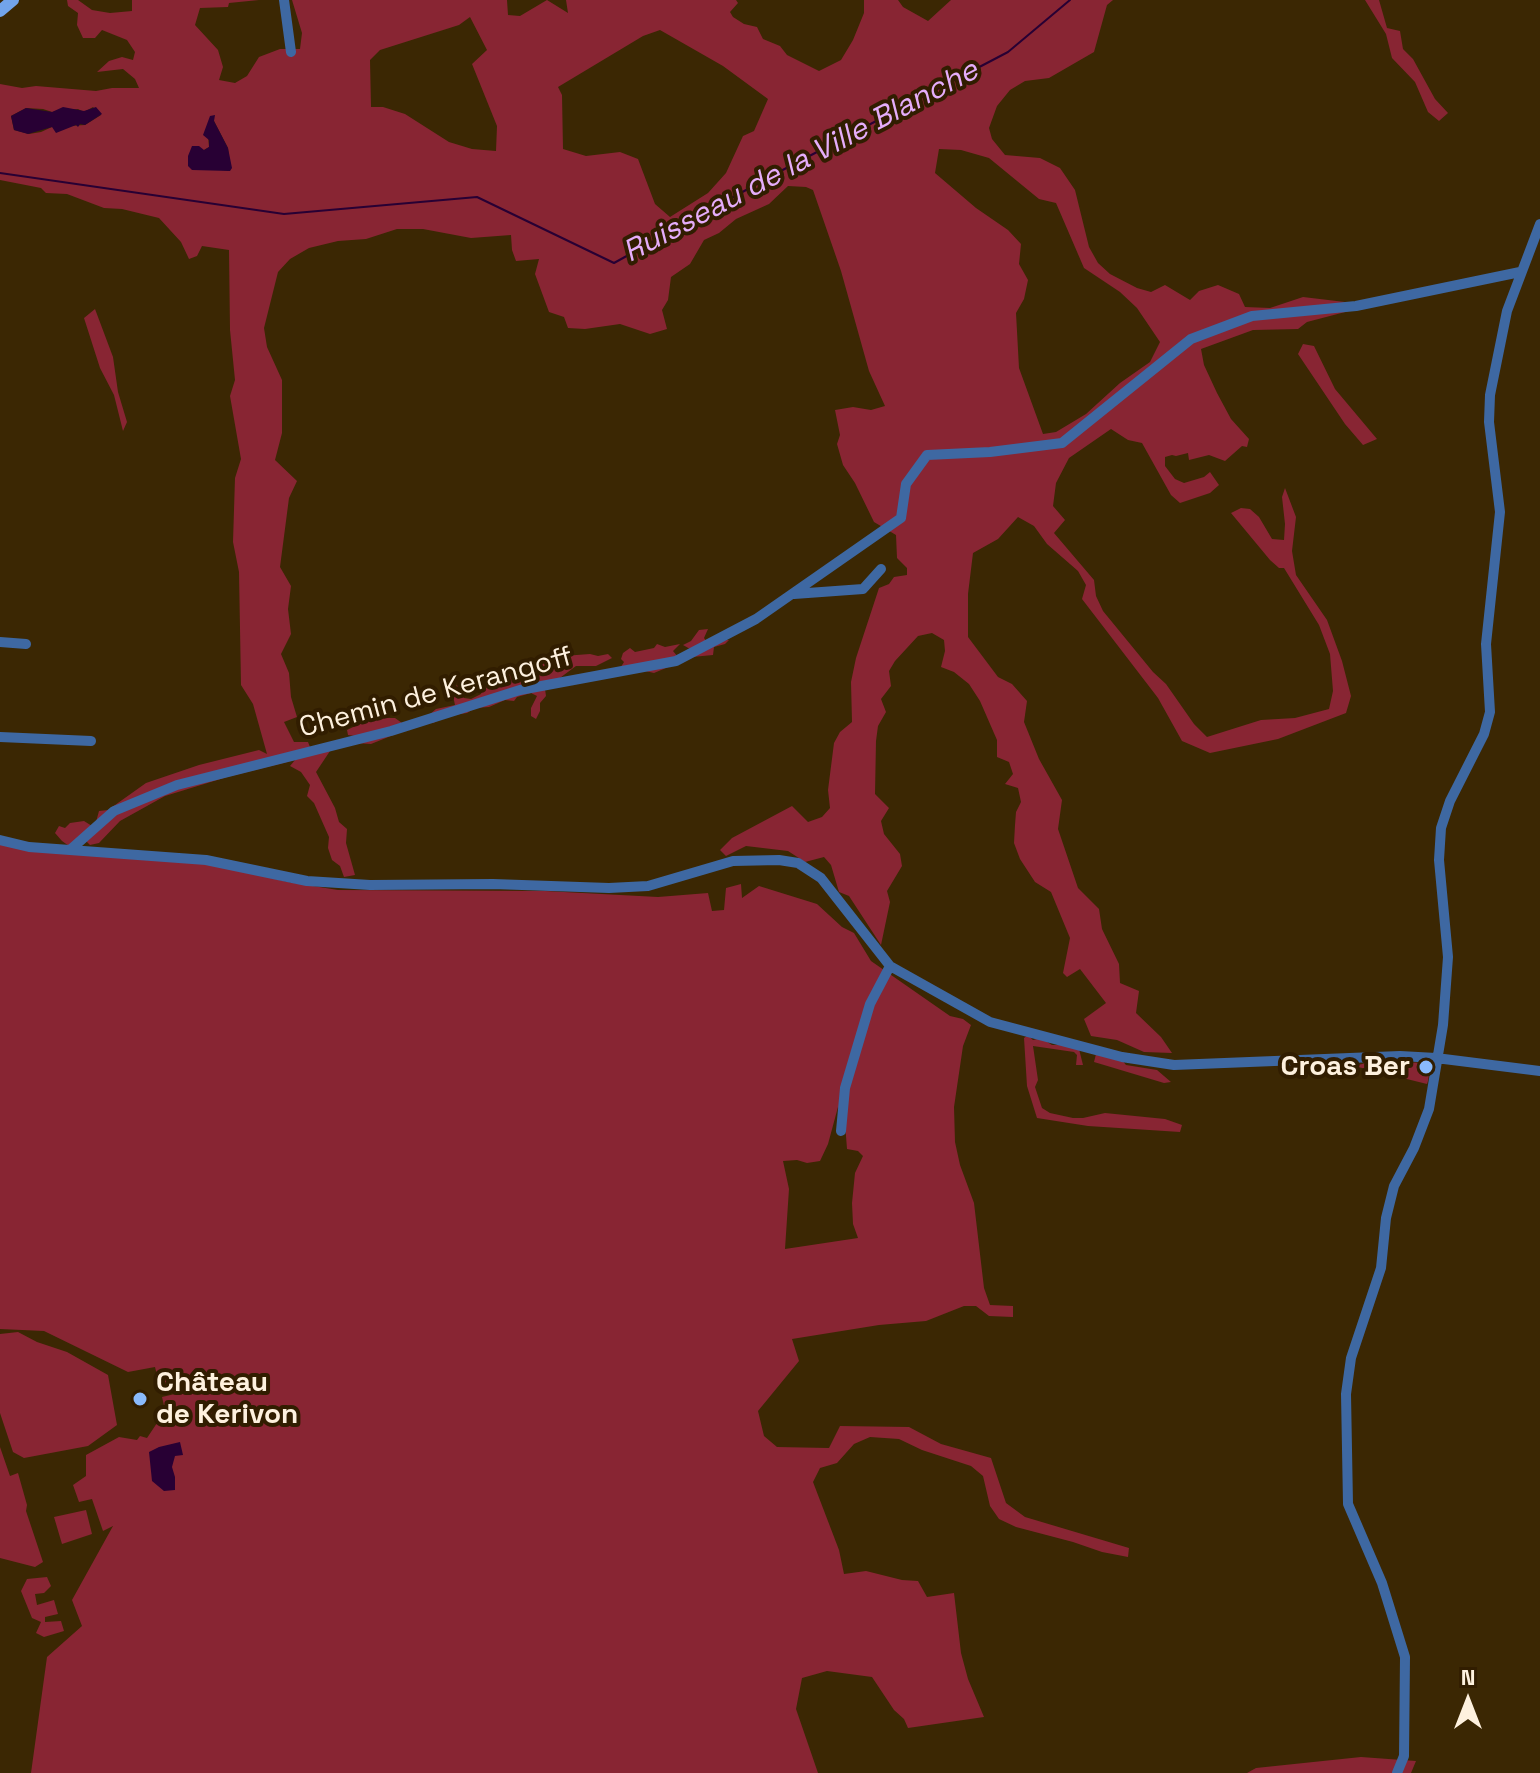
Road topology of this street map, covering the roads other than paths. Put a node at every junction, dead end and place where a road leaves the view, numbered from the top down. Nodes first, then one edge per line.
1 (13, 0) edge
2 (284, 0) edge
3 (0, 11) edge
4 (291, 52) dead end
5 (1540, 224) edge
6 (1520, 272) junction
7 (881, 569) dead end
8 (792, 594) junction
9 (0, 642) edge
10 (26, 644) dead end
11 (0, 737) edge
12 (91, 741) dead end
13 (0, 840) edge
14 (70, 850) junction
15 (890, 966) junction
16 (1436, 1058) junction
17 (1540, 1071) edge
18 (841, 1131) dead end
19 (1397, 1773) edge

1 - 3 main road
2 - 4 street
5 - 6 street
6 - 8 street, Chemin de Kerangoff
6 - 16 street
7 - 8 street
8 - 14 street, Chemin de Kerangoff
9 - 10 street
11 - 12 street
13 - 14 street
14 - 15 street
15 - 16 street
15 - 18 street
16 - 17 street
16 - 19 street

